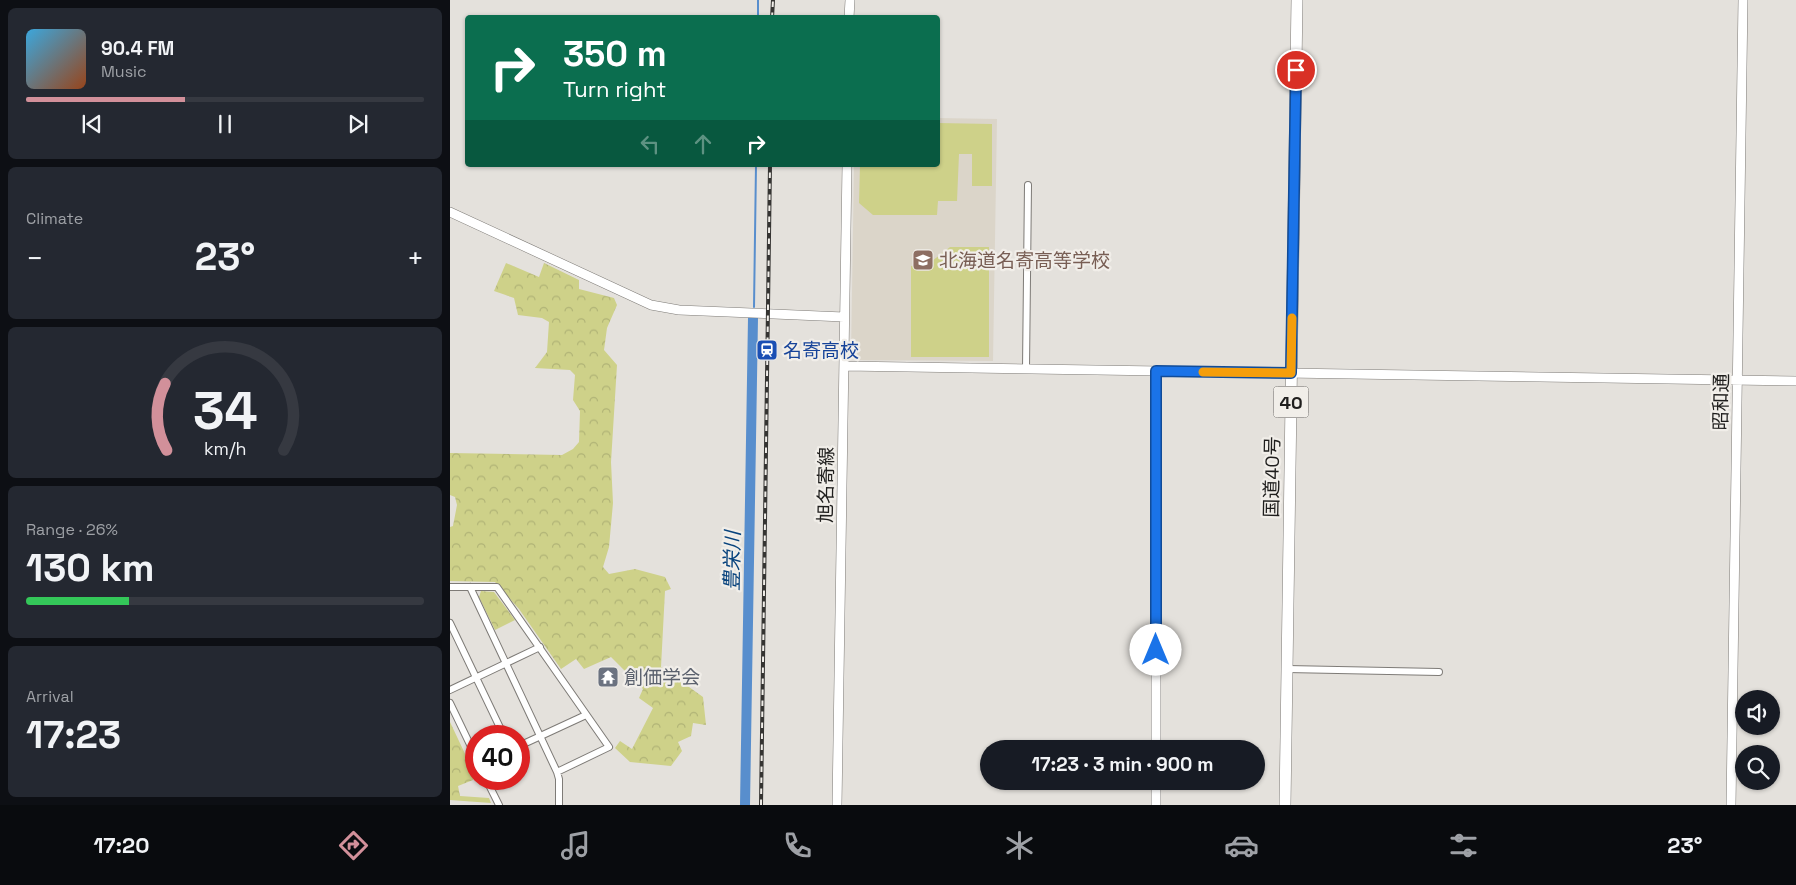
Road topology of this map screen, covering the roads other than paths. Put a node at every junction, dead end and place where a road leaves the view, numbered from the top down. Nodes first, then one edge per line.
1 (850, 0) edge
2 (1297, 0) edge
3 (1743, 0) edge
4 (849, 15) edge
5 (847, 167) edge
6 (1028, 185) dead end
7 (450, 212) edge
8 (844, 317) junction
9 (845, 366) junction
10 (1026, 369) junction
11 (1156, 371) junction
12 (1291, 373) junction
13 (1737, 380) junction
14 (1796, 381) edge
15 (450, 587) edge
16 (470, 587) junction
17 (450, 623) edge
18 (540, 647) junction
19 (506, 663) junction
20 (1287, 669) junction
21 (1439, 672) dead end
22 (476, 678) junction
23 (450, 690) edge
24 (450, 702) edge
25 (586, 715) junction
26 (499, 725) edge
27 (465, 734) edge
28 (540, 736) junction
29 (1156, 740) edge
30 (530, 741) edge
31 (557, 772) junction
32 (492, 790) edge
33 (1156, 790) edge
34 (499, 805) edge
35 (559, 805) edge
36 (838, 805) edge
37 (1156, 805) edge
38 (1285, 805) edge
39 (1731, 805) edge

1 - 4 street
2 - 12 highway, 国道40号 / 40
3 - 13 street, 昭和通
5 - 8 street, 旭名寄線
6 - 10 street
7 - 8 street
8 - 9 street, 旭名寄線
9 - 10 street
9 - 36 street, 旭名寄線
10 - 11 street
11 - 12 street
11 - 29 street
12 - 13 street
12 - 20 highway, 国道40号 / 40
13 - 14 street
13 - 39 street, 昭和通
15 - 16 street
16 - 18 street
16 - 19 street
17 - 22 street
18 - 19 street
18 - 25 street
19 - 22 street
19 - 28 street
20 - 21 street
20 - 38 highway, 国道40号 / 40
22 - 23 street
22 - 26 street
24 - 27 street
25 - 28 street
25 - 31 street
28 - 30 street
28 - 31 street
31 - 35 street
32 - 34 street
33 - 37 street

